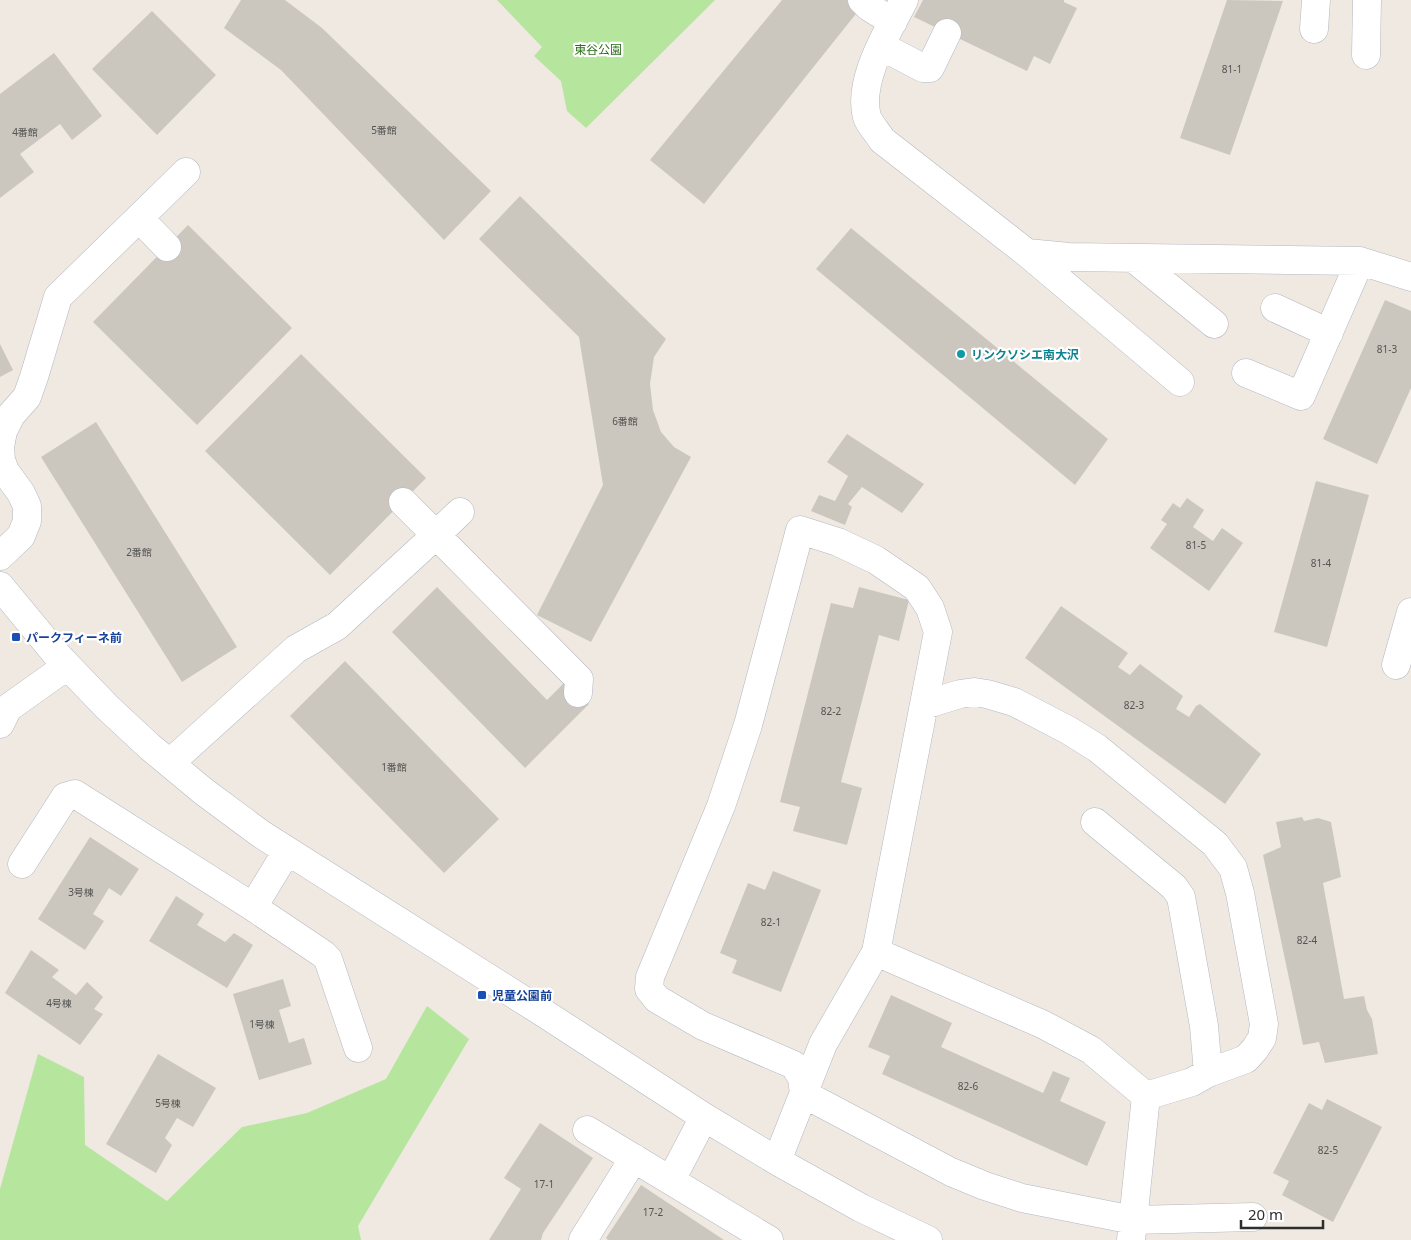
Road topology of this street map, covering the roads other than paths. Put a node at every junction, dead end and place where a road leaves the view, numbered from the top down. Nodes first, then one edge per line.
1 (862, 0) edge
2 (1316, 0) edge
3 (1367, 0) edge
4 (899, 11) edge
5 (1314, 29) dead end
6 (947, 32) dead end
7 (881, 46) junction
8 (1366, 55) dead end
9 (186, 172) dead end
10 (139, 218) junction
11 (167, 247) dead end
12 (1027, 253) junction
13 (1133, 258) junction
14 (1360, 261) junction
15 (1411, 277) edge
16 (1275, 308) dead end
17 (1214, 324) dead end
18 (1329, 333) junction
19 (1246, 373) dead end
20 (1180, 382) dead end
21 (403, 502) dead end
22 (460, 512) dead end
23 (436, 535) junction
24 (0, 556) edge
25 (0, 586) edge
26 (1411, 612) edge
27 (1396, 665) dead end
28 (67, 666) junction
29 (578, 693) dead end
30 (924, 705) junction
31 (2, 710) edge
32 (170, 764) junction
33 (1094, 822) dead end
34 (287, 851) junction
35 (22, 864) dead end
36 (253, 907) junction
37 (876, 952) junction
38 (358, 1048) dead end
39 (1208, 1073) junction
40 (804, 1094) junction
41 (1146, 1096) junction
42 (704, 1117) junction
43 (587, 1130) dead end
44 (634, 1158) junction
45 (777, 1161) junction
46 (671, 1180) junction
47 (1254, 1217) dead end
48 (1132, 1230) edge
49 (583, 1240) edge
50 (769, 1240) edge
51 (928, 1240) edge

1 - 4 street
2 - 5 street
3 - 8 street
4 - 7 street
6 - 7 street
7 - 12 street
9 - 10 street
10 - 11 street
10 - 24 street
12 - 13 street
12 - 20 street
13 - 14 street
13 - 17 street
14 - 15 street
14 - 18 street
16 - 18 street
18 - 19 street
21 - 23 street
22 - 23 street
23 - 29 street
23 - 32 street
25 - 28 street
26 - 27 street
28 - 31 street
28 - 32 street
30 - 37 street
30 - 39 street
30 - 40 street
32 - 34 street
33 - 39 street
34 - 36 street
34 - 42 street
35 - 36 street
36 - 38 street
37 - 40 street
37 - 41 street
39 - 41 street
40 - 45 street
40 - 48 street
41 - 48 street
42 - 45 street
42 - 46 street
43 - 44 street
44 - 46 street
44 - 49 street
45 - 51 street
46 - 50 street
47 - 48 street

